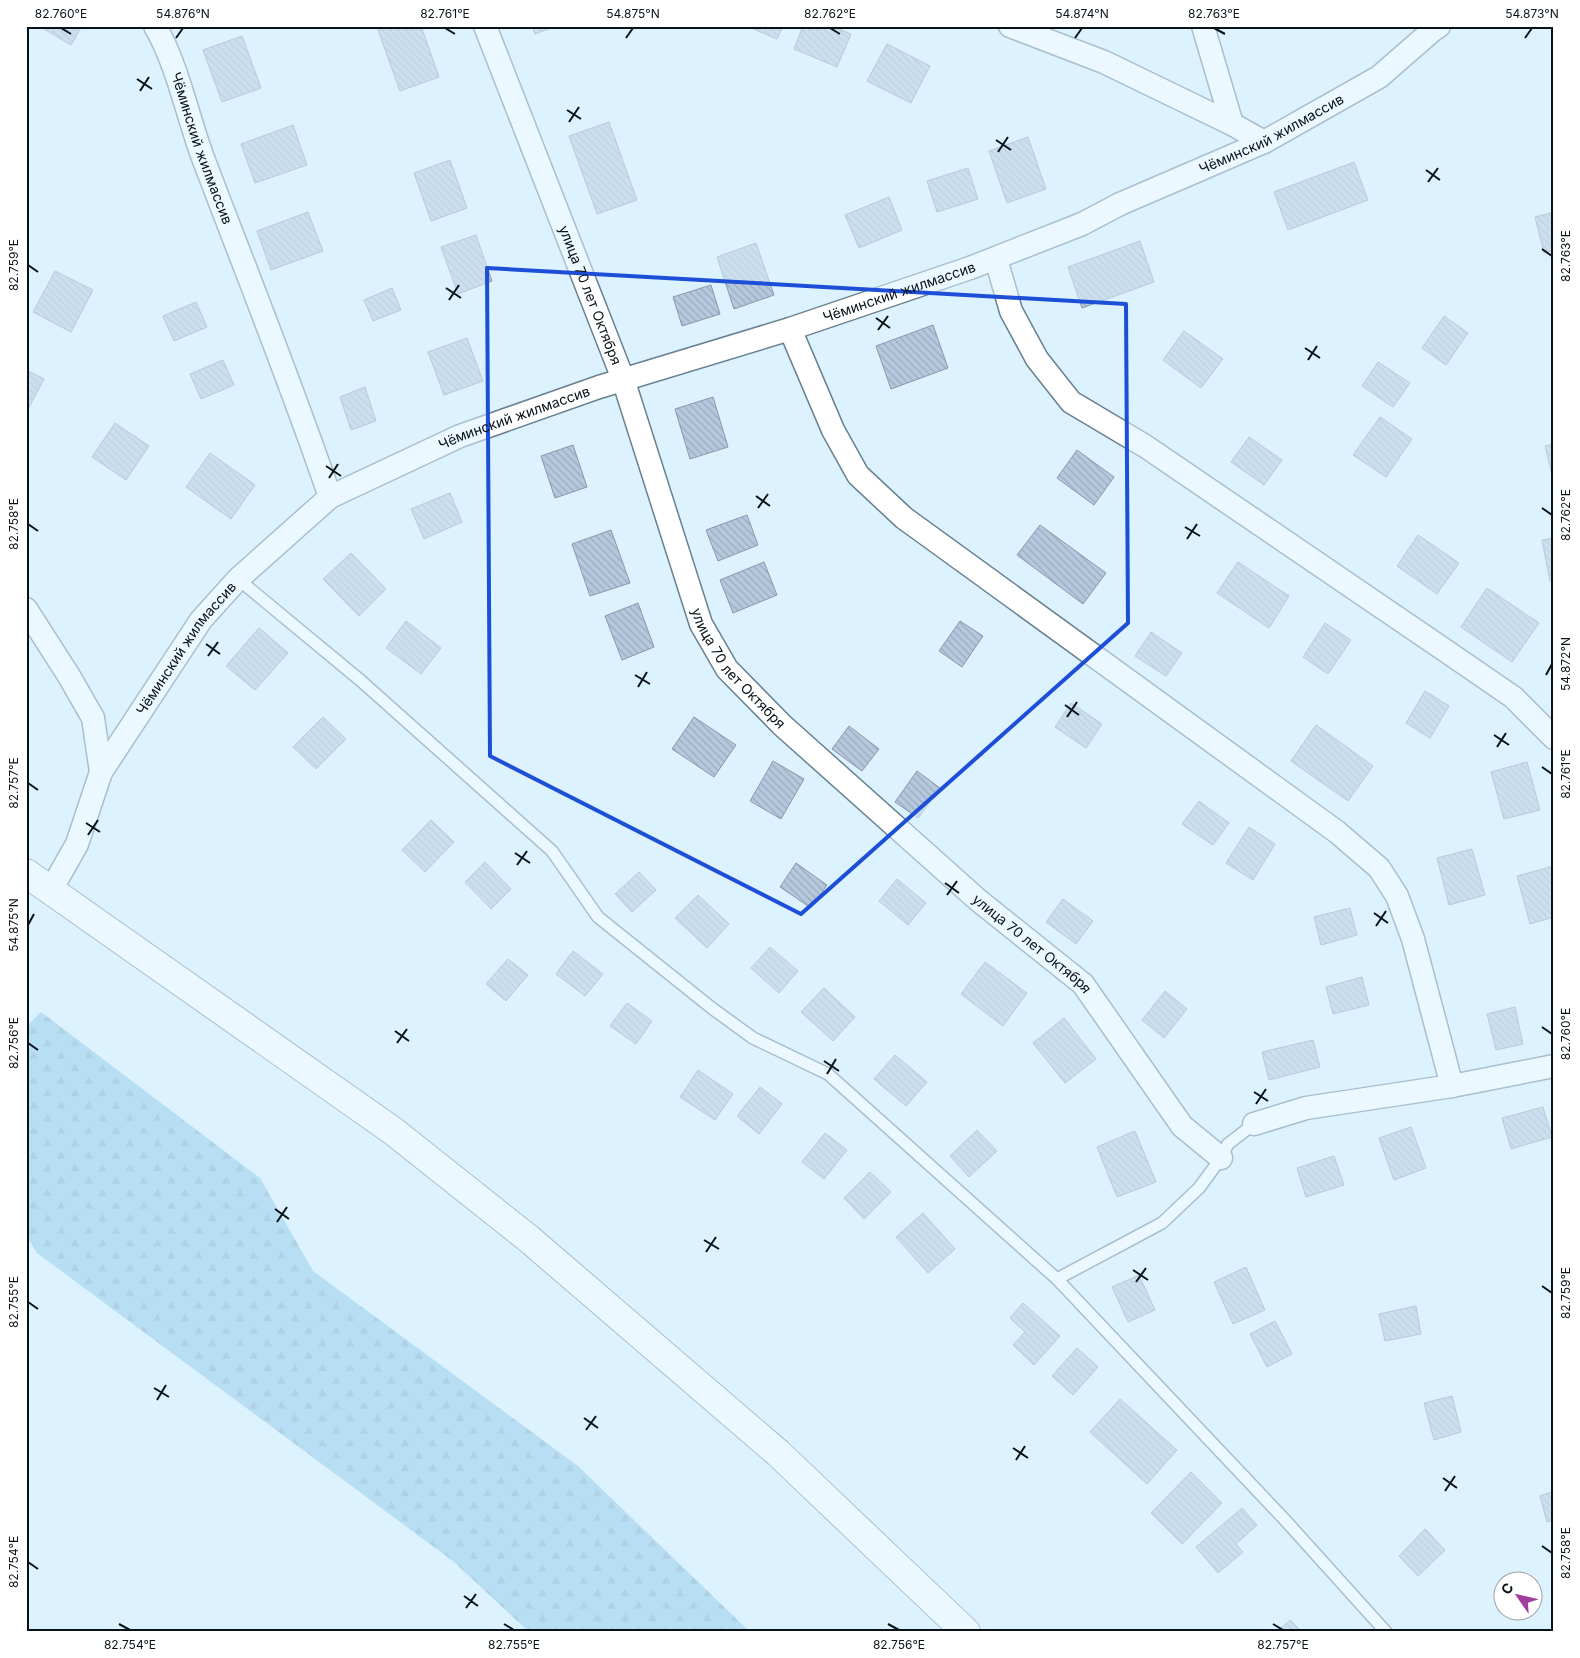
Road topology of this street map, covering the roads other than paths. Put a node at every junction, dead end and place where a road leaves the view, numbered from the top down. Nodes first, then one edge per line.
1 (155, 26) edge
2 (485, 26) edge
3 (1010, 26) edge
4 (1203, 26) edge
5 (1439, 26) edge
6 (1232, 124) junction
7 (1264, 142) junction
8 (996, 259) junction
9 (790, 329) junction
10 (623, 379) junction
11 (330, 497) junction
12 (238, 580) junction
13 (26, 609) edge
14 (1554, 738) edge
15 (101, 772) junction
16 (26, 873) edge
17 (51, 890) junction
18 (1554, 1066) edge
19 (1452, 1086) junction
20 (1254, 1124) joint
21 (1221, 1158) junction
22 (1057, 1279) junction
23 (966, 1632) edge
24 (1386, 1632) edge

1 - 11 street, Чёминский жилмассив
2 - 10 street, улица 70 лет Октября
3 - 6 street
4 - 6 street
5 - 7 street, Чёминский жилмассив
6 - 7 street
7 - 8 street, Чёминский жилмассив
8 - 9 street, Чёминский жилмассив
8 - 14 street
9 - 10 street, Чёминский жилмассив
9 - 19 street
10 - 11 street, Чёминский жилмассив
10 - 21 street, улица 70 лет Октября
11 - 12 street, Чёминский жилмассив
12 - 15 street, Чёминский жилмассив
12 - 22 lane
13 - 15 street, Чёминский жилмассив
15 - 17 street, Чёминский жилмассив
16 - 17 main road
17 - 23 main road
18 - 19 street
19 - 20 street
20 - 21 lane
21 - 22 lane
22 - 24 lane

